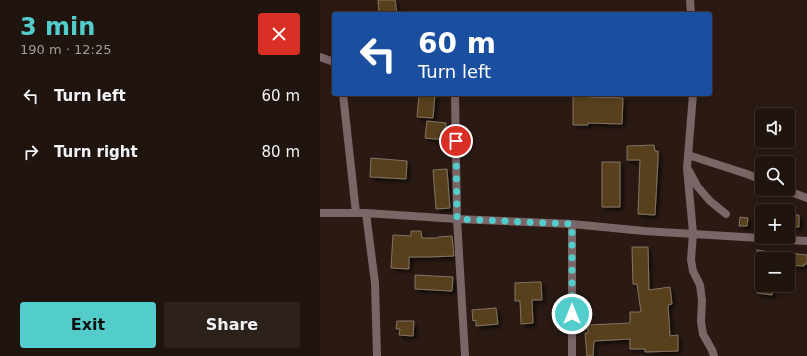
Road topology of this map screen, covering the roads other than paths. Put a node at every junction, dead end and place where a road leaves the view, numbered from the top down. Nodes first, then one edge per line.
1 (690, 0) edge
2 (691, 12) edge
3 (320, 48) edge
4 (320, 57) edge
5 (332, 61) edge
6 (343, 96) edge
7 (455, 96) edge
8 (693, 96) edge
9 (688, 154) junction
10 (687, 168) junction
11 (755, 177) edge
12 (795, 194) edge
13 (807, 198) edge
14 (320, 213) edge
15 (356, 213) junction
16 (366, 213) junction
17 (726, 214) dead end
18 (457, 219) junction
19 (572, 224) junction
20 (693, 233) junction
21 (807, 241) edge
22 (377, 356) edge
23 (465, 356) edge
24 (572, 356) edge
25 (714, 356) edge

1 - 2 street
3 - 4 street
4 - 5 street
6 - 15 street
7 - 18 street
8 - 9 street
9 - 10 street
9 - 11 street
10 - 17 street
10 - 20 street
12 - 13 street
14 - 15 street
15 - 16 street
16 - 18 street
16 - 22 street
18 - 19 street
18 - 23 street
19 - 20 street
19 - 24 street
20 - 21 street
20 - 25 street

